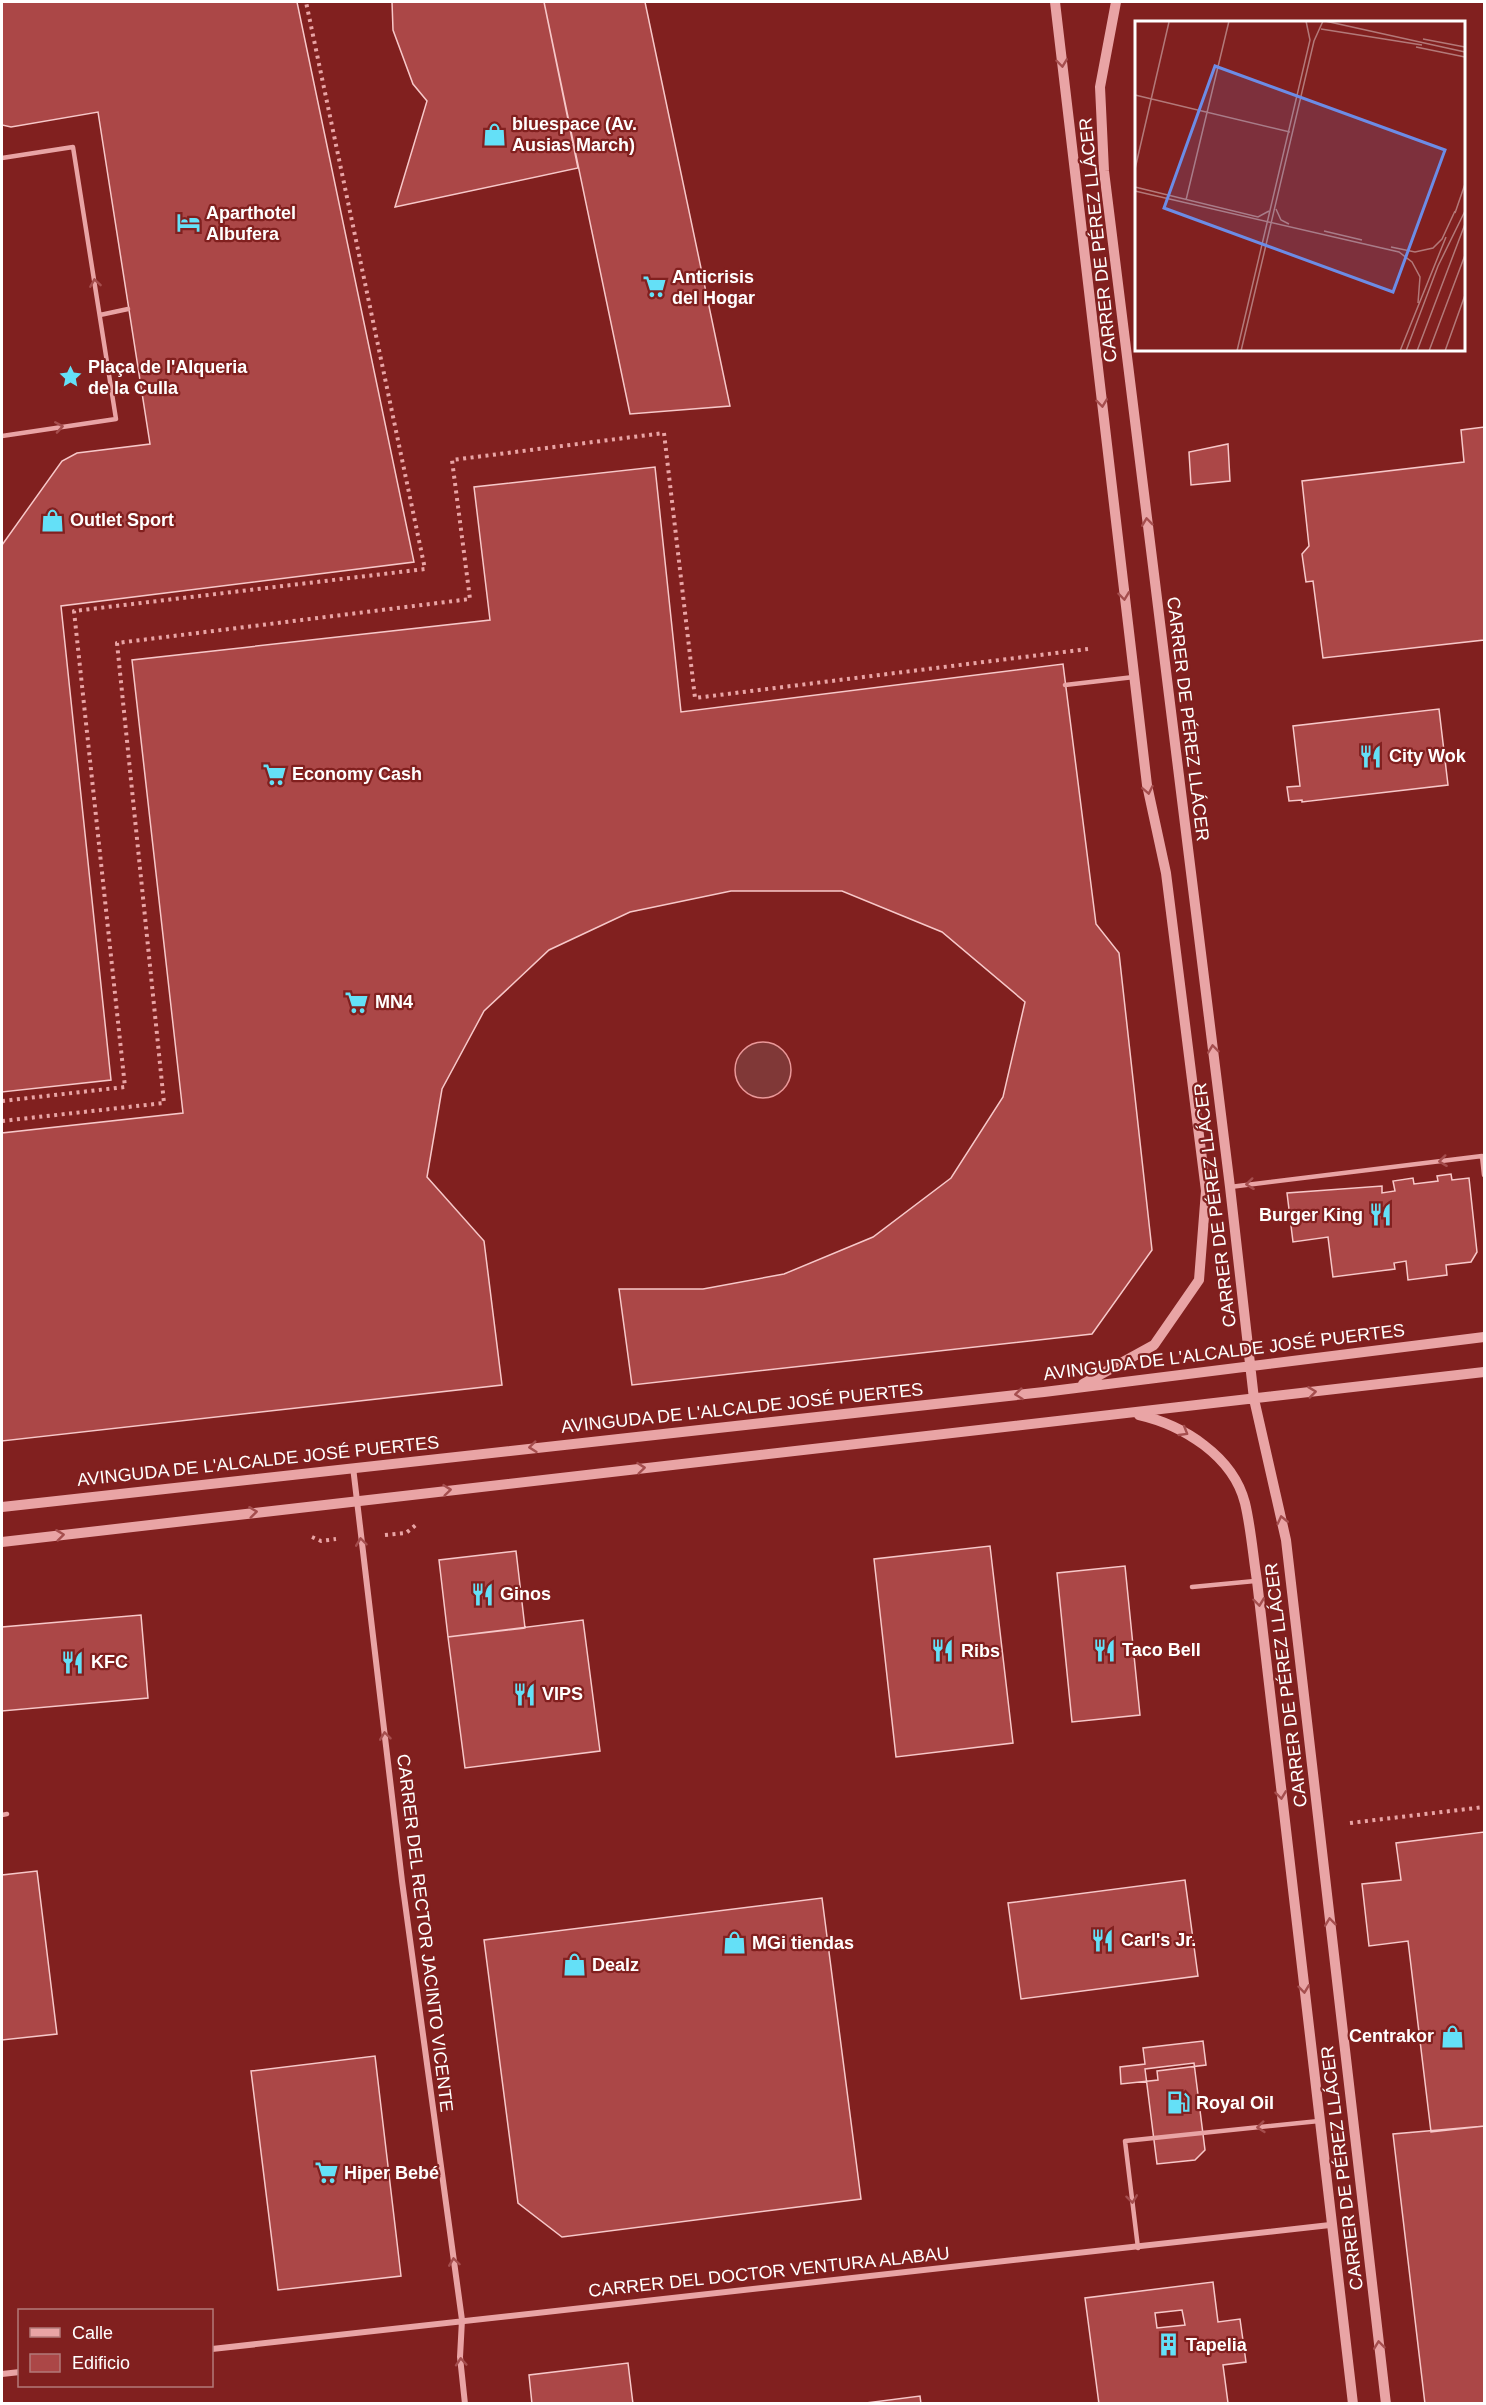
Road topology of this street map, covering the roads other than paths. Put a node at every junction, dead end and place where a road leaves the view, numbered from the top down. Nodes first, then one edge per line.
1 (1055, 2) edge
2 (1116, 2) edge
3 (2, 158) edge
4 (128, 309) dead end
5 (100, 315) junction
6 (2, 436) edge
7 (1134, 677) junction
8 (1065, 686) dead end
9 (1485, 1175) edge
10 (1230, 1186) junction
11 (1485, 1337) edge
12 (1251, 1364) junction
13 (1485, 1372) edge
14 (1077, 1387) junction
15 (1254, 1399) junction
16 (1130, 1413) junction
17 (353, 1467) junction
18 (356, 1500) junction
19 (2, 1507) edge
20 (2, 1542) edge
21 (1257, 1581) junction
22 (1192, 1587) dead end
23 (1319, 2121) junction
24 (1330, 2225) junction
25 (1137, 2248) junction
26 (462, 2320) junction
27 (213, 2349) edge
28 (18, 2372) edge
29 (2, 2374) edge
30 (465, 2403) edge
31 (1353, 2403) edge
32 (1386, 2403) edge

1 -> 7 street, CARRER DE PÉREZ LLÁCER
10 -> 2 street, CARRER DE PÉREZ LLÁCER
5 -> 3 lane
4 - 5 lane
6 -> 5 lane
7 - 8 lane
7 -> 14 street, CARRER DE PÉREZ LLÁCER
9 -> 10 lane
10 - 12 street, CARRER DE PÉREZ LLÁCER
11 - 12 street, AVINGUDA DE L'ALCALDE JOSÉ PUERTES
12 - 14 street, AVINGUDA DE L'ALCALDE JOSÉ PUERTES
12 - 15 street, CARRER DE PÉREZ LLÁCER
15 -> 13 street
14 -> 17 street, AVINGUDA DE L'ALCALDE JOSÉ PUERTES
15 - 16 street
32 -> 15 street, CARRER DE PÉREZ LLÁCER
18 -> 16 street
16 -> 21 street, CARRER DE PÉREZ LLÁCER
17 - 18 street, CARRER DEL RECTOR JACINTO VICENTE
17 - 19 street, AVINGUDA DE L'ALCALDE JOSÉ PUERTES
20 -> 18 street
26 -> 18 street, CARRER DEL RECTOR JACINTO VICENTE
21 - 22 lane
21 -> 23 street, CARRER DE PÉREZ LLÁCER
23 - 24 street, CARRER DE PÉREZ LLÁCER
23 -> 25 lane
24 - 25 street, CARRER DEL DOCTOR VENTURA ALABAU
24 - 31 street, CARRER DE PÉREZ LLÁCER
25 - 26 street, CARRER DEL DOCTOR VENTURA ALABAU
26 - 27 street, CARRER DEL DOCTOR VENTURA ALABAU
30 -> 26 street, CARRER DEL RECTOR JACINTO VICENTE
28 - 29 street

